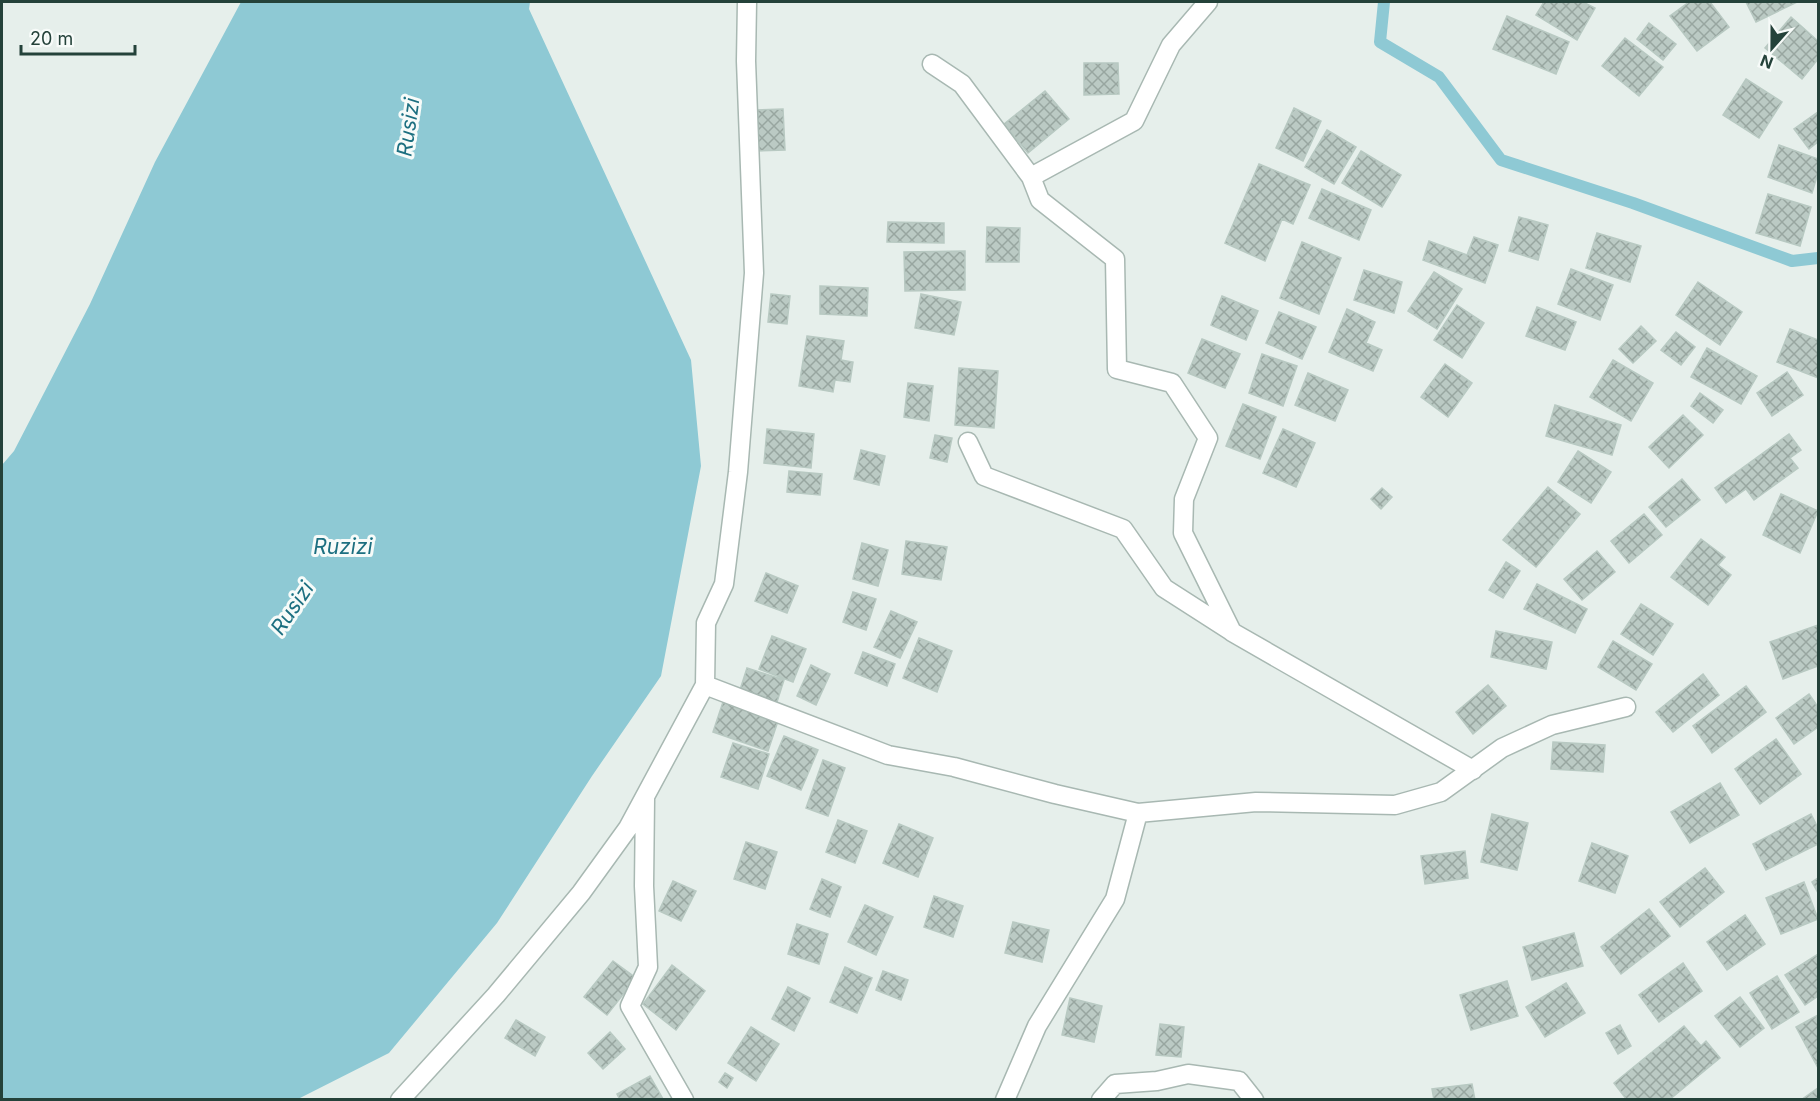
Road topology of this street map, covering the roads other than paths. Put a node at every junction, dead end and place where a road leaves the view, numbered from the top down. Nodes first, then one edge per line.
1 (747, 2) edge
2 (1208, 2) edge
3 (932, 64) dead end
4 (1031, 177) junction
5 (968, 442) dead end
6 (1232, 632) junction
7 (705, 686) junction
8 (1626, 707) dead end
9 (1473, 770) junction
10 (646, 793) junction
11 (1138, 813) junction
12 (400, 1100) edge
13 (684, 1100) edge
14 (1005, 1100) edge
15 (1101, 1100) edge
16 (1254, 1100) edge

1 - 7 street
2 - 4 street
3 - 4 street
4 - 6 street
5 - 6 street
6 - 9 street
7 - 10 street
7 - 11 street
8 - 9 street
9 - 11 street
10 - 12 street
10 - 13 street
11 - 14 street
15 - 16 street

